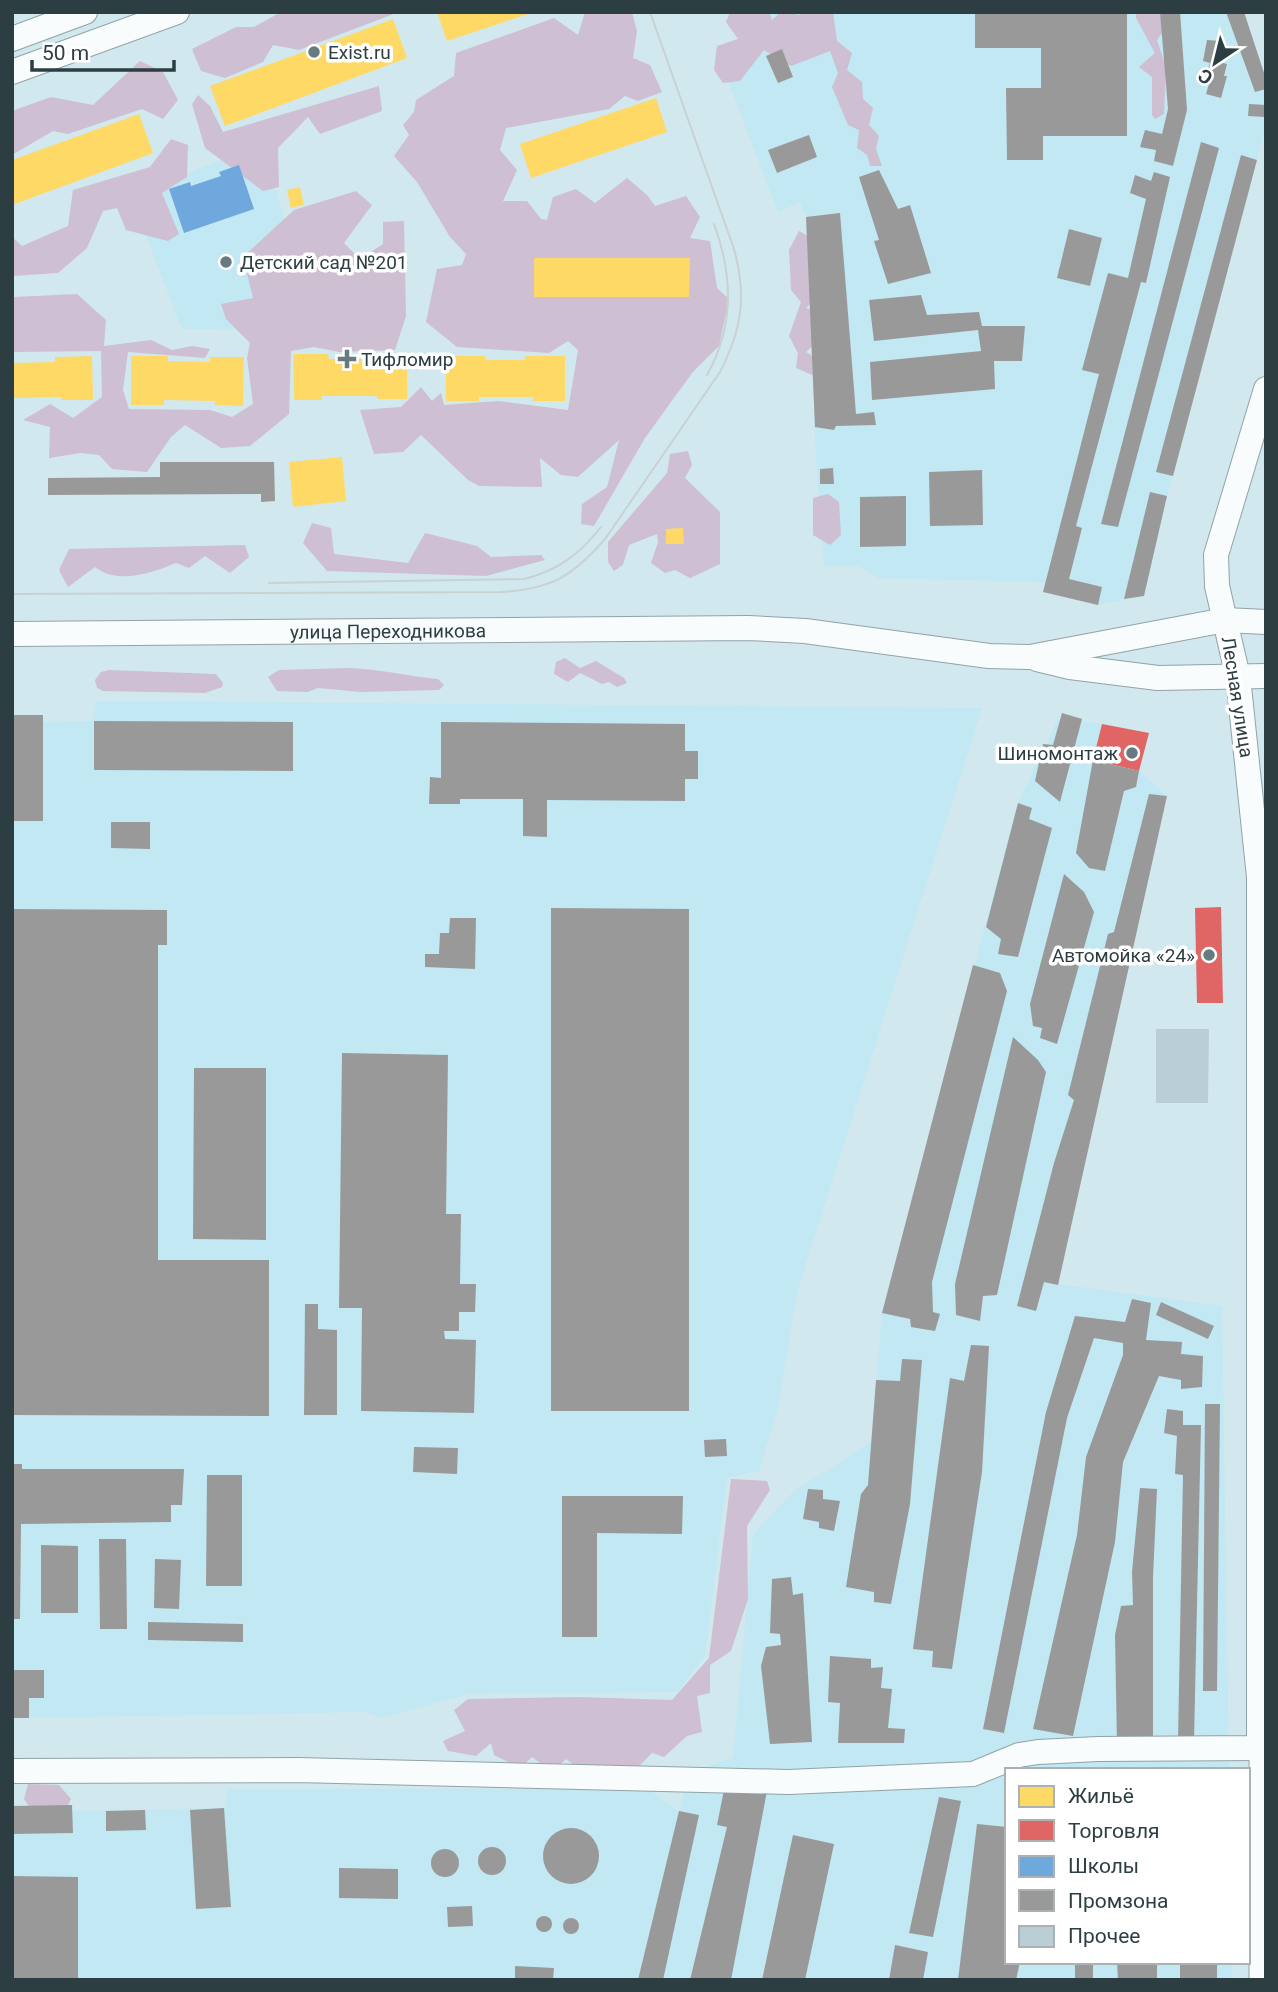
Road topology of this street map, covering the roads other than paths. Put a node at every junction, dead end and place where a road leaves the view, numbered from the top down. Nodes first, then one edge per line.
1 (85, 12) edge
2 (177, 12) edge
3 (12, 39) edge
4 (12, 72) edge
5 (1266, 389) edge
6 (1225, 620) junction
7 (1266, 622) edge
8 (20, 634) edge
9 (1030, 656) junction
10 (1238, 677) junction
11 (1266, 677) edge
12 (1262, 1393) edge
13 (1259, 1748) junction
14 (12, 1771) edge
15 (1262, 1907) edge
16 (1259, 1980) edge

1 - 3 main road
2 - 4 main road
5 - 6 main road, Лесная улица
6 - 7 main road
6 - 9 main road
6 - 10 main road, Лесная улица
8 - 9 main road, улица Переходникова
9 - 10 main road
10 - 11 main road
10 - 12 main road, Лесная улица
12 - 13 main road, Лесная улица
13 - 14 main road
13 - 15 street, Лесная улица
15 - 16 street, Лесная улица

